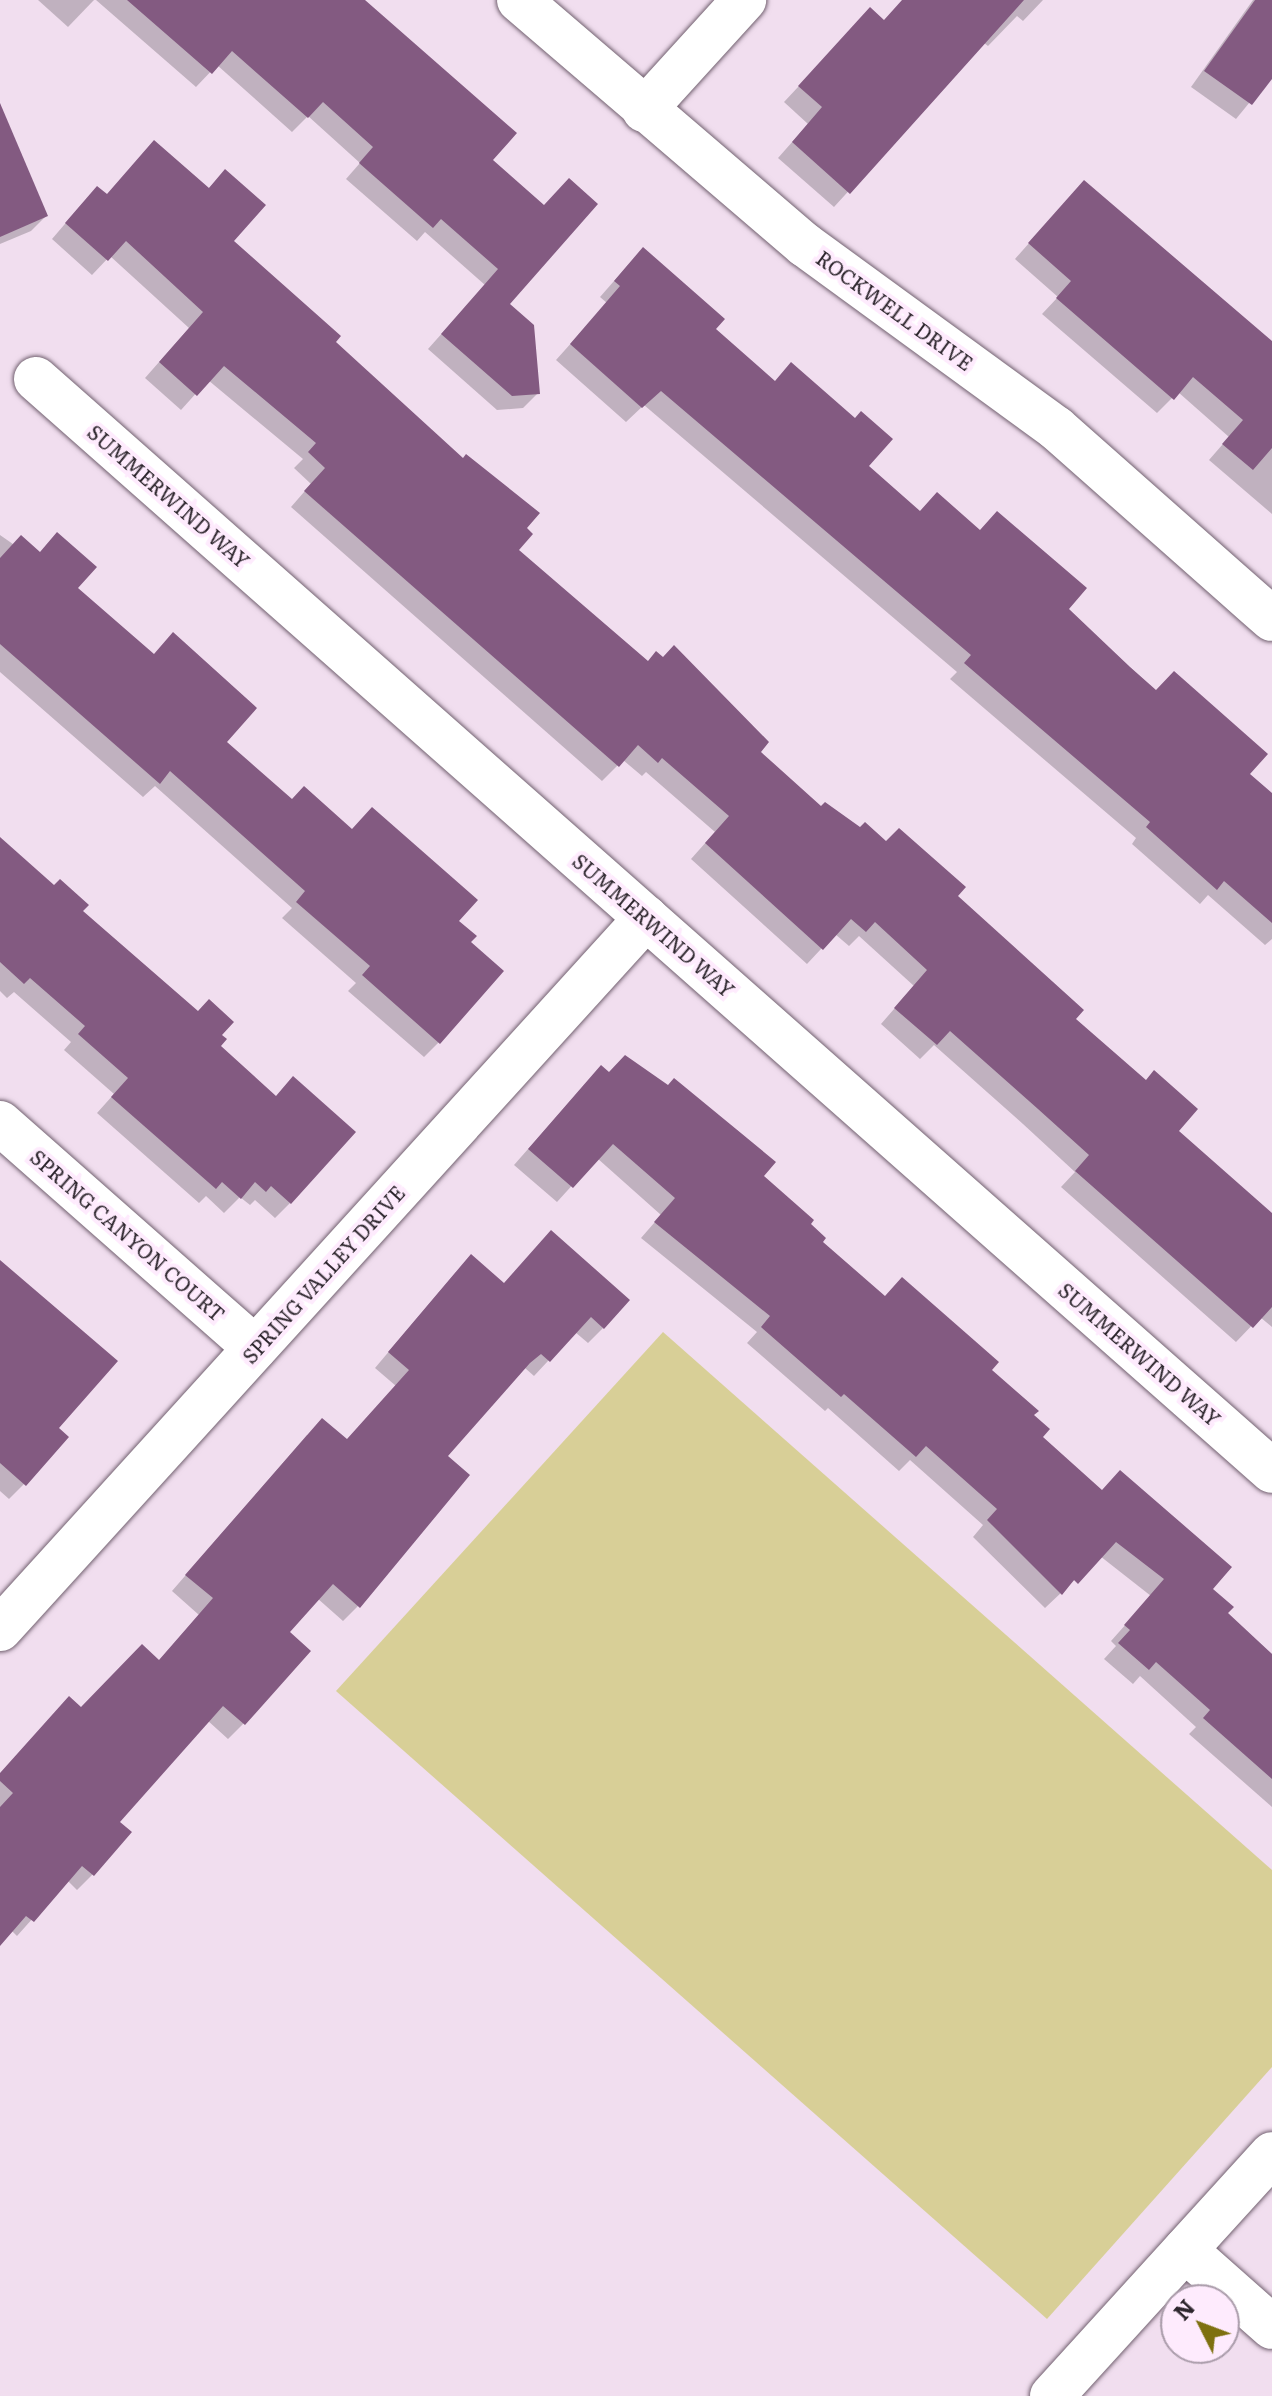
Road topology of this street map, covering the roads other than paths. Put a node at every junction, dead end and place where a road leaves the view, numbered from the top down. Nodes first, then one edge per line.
1 (519, 0) edge
2 (744, 0) edge
3 (644, 110) junction
4 (36, 379) dead end
5 (1272, 619) edge
6 (646, 918) junction
7 (0, 1123) edge
8 (255, 1348) junction
9 (1272, 1471) edge
10 (0, 1629) edge
11 (1272, 2154) edge
12 (1185, 2250) junction
13 (1272, 2327) edge
14 (1052, 2396) edge

1 - 3 street, ROCKWELL DRIVE
2 - 3 street
3 - 5 street, ROCKWELL DRIVE
4 - 6 street, SUMMERWIND WAY
6 - 8 street, SPRING VALLEY DRIVE
6 - 9 street, SUMMERWIND WAY
7 - 8 street, SPRING CANYON COURT
8 - 10 street, SPRING VALLEY DRIVE
11 - 12 street
12 - 13 street
12 - 14 street

